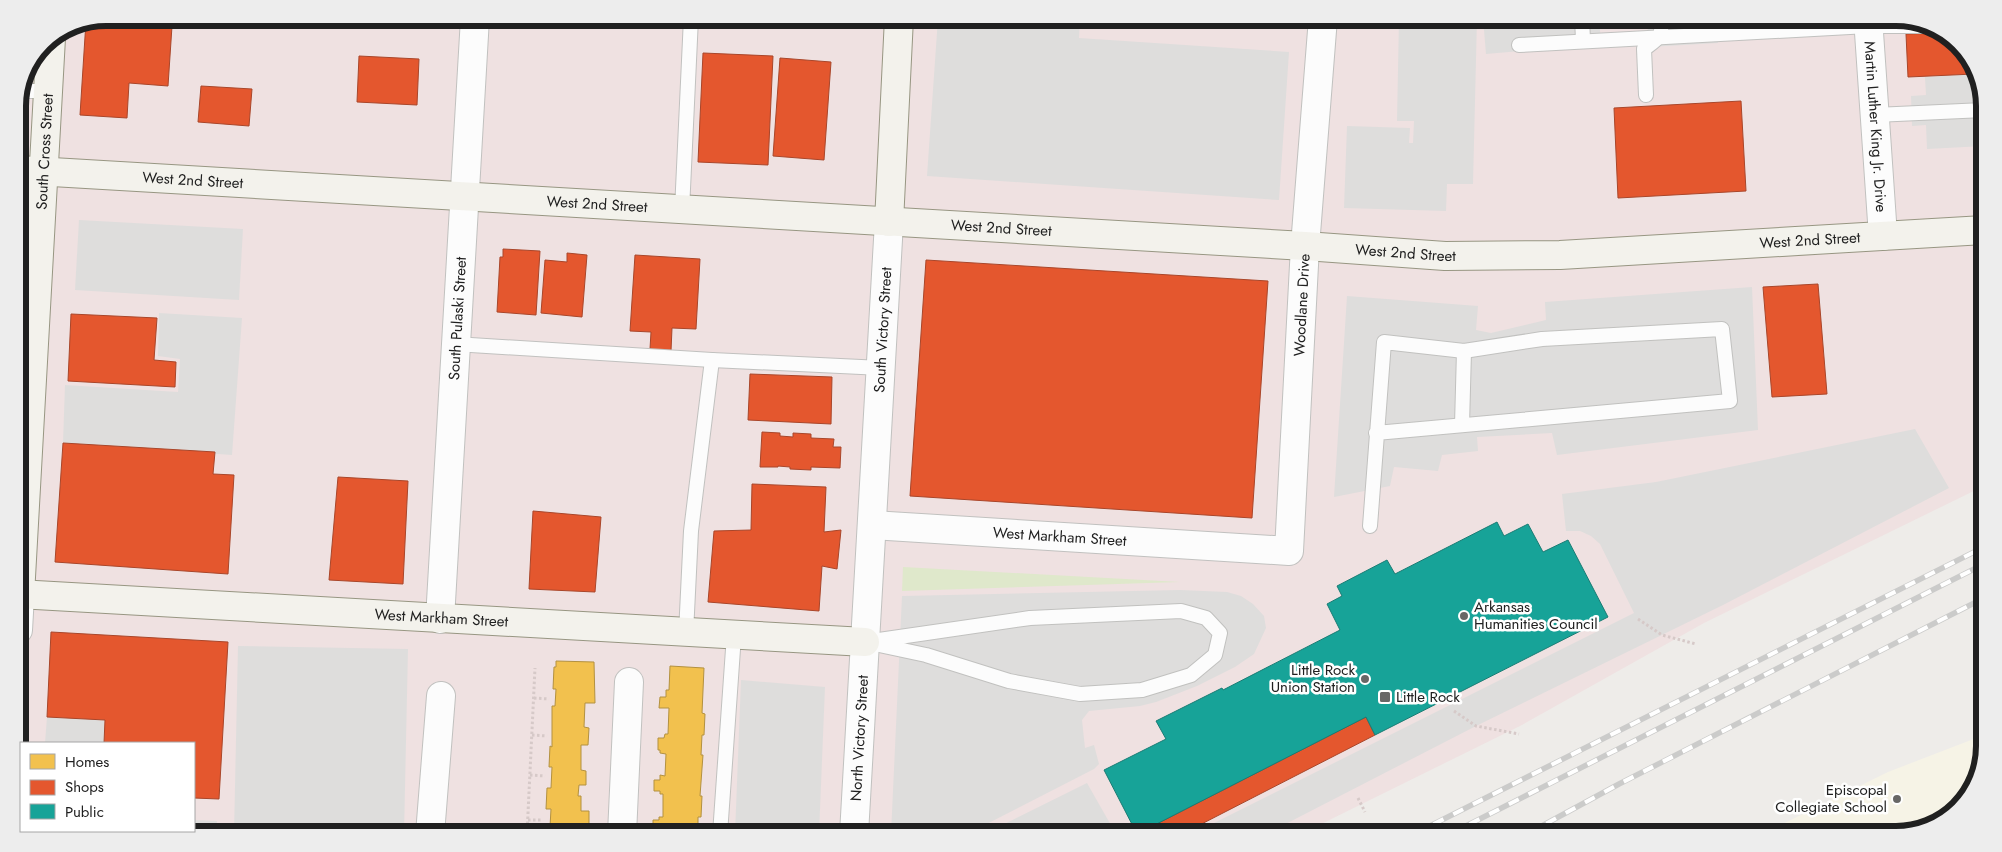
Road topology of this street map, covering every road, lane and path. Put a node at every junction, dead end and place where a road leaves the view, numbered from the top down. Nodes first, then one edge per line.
1 (475, 26) edge
2 (691, 26) edge
3 (900, 26) edge
4 (1322, 26) edge
5 (1582, 26) edge
6 (1662, 26) edge
7 (1809, 26) edge
8 (1868, 26) edge
9 (1661, 36) junction
10 (1583, 40) junction
11 (1519, 45) dead end
12 (46, 54) edge
13 (35, 91) edge
14 (1646, 95) dead end
15 (1976, 110) edge
16 (1875, 115) junction
17 (31, 171) edge
18 (464, 197) junction
19 (682, 210) junction
20 (889, 222) junction
21 (1976, 230) edge
22 (1884, 236) junction
23 (1305, 246) junction
24 (456, 344) junction
25 (26, 346) edge
26 (1464, 351) junction
27 (712, 360) junction
28 (882, 368) junction
29 (1462, 425) junction
30 (1376, 433) junction
31 (872, 525) junction
32 (1370, 526) dead end
33 (1246, 548) joint
34 (26, 595) edge
35 (440, 619) junction
36 (1638, 619) dead end
37 (686, 633) junction
38 (734, 635) junction
39 (865, 642) junction
40 (1696, 644) dead end
41 (536, 668) dead end
42 (629, 682) dead end
43 (440, 696) dead end
44 (534, 698) junction
45 (549, 698) dead end
46 (1454, 711) dead end
47 (1518, 734) dead end
48 (532, 735) junction
49 (546, 736) dead end
50 (530, 775) junction
51 (545, 776) dead end
52 (1358, 798) dead end
53 (1366, 812) dead end
54 (528, 820) junction
55 (542, 820) dead end
56 (431, 826) edge
57 (528, 826) edge
58 (622, 826) edge
59 (721, 826) edge
60 (854, 826) edge

1 - 18 street, South Pulaski Street
2 - 19 lane
3 - 20 street, South Victory Street
4 - 23 street, Woodlane Drive
5 - 10 lane
6 - 9 lane
7 - 9 lane
8 - 16 street, Martin Luther King Jr. Drive
9 - 10 lane
9 - 14 lane
10 - 11 lane
12 - 13 street, South Cross Street
13 - 17 street, South Cross Street
15 - 16 lane
16 - 22 street, Martin Luther King Jr. Drive
17 - 18 street, West 2nd Street
17 - 25 street, South Cross Street
18 - 19 street, West 2nd Street
18 - 24 street, South Pulaski Street
19 - 20 street, West 2nd Street
20 - 23 street, West 2nd Street
20 - 28 street, South Victory Street
21 - 22 street, West 2nd Street
22 - 23 street, West 2nd Street
23 - 33 street, Woodlane Drive
24 - 27 lane
24 - 35 street, South Pulaski Street
26 - 29 lane
26 - 29 lane
26 - 30 lane
27 - 28 lane
27 - 37 lane
28 - 31 street, South Victory Street
29 - 30 lane
30 - 32 lane
31 - 33 street, West Markham Street
31 - 39 street, South Victory Street
34 - 35 street, West Markham Street
35 - 37 street, West Markham Street
36 - 40 path
37 - 38 street, West Markham Street
38 - 39 street, West Markham Street
38 - 59 lane
39 - 39 lane
39 - 60 street, North Victory Street
41 - 44 path
42 - 58 street
43 - 56 street
44 - 45 path
44 - 48 path
46 - 47 path
48 - 49 path
48 - 50 path
50 - 51 path
50 - 54 path
52 - 53 path
54 - 55 path
54 - 57 path

